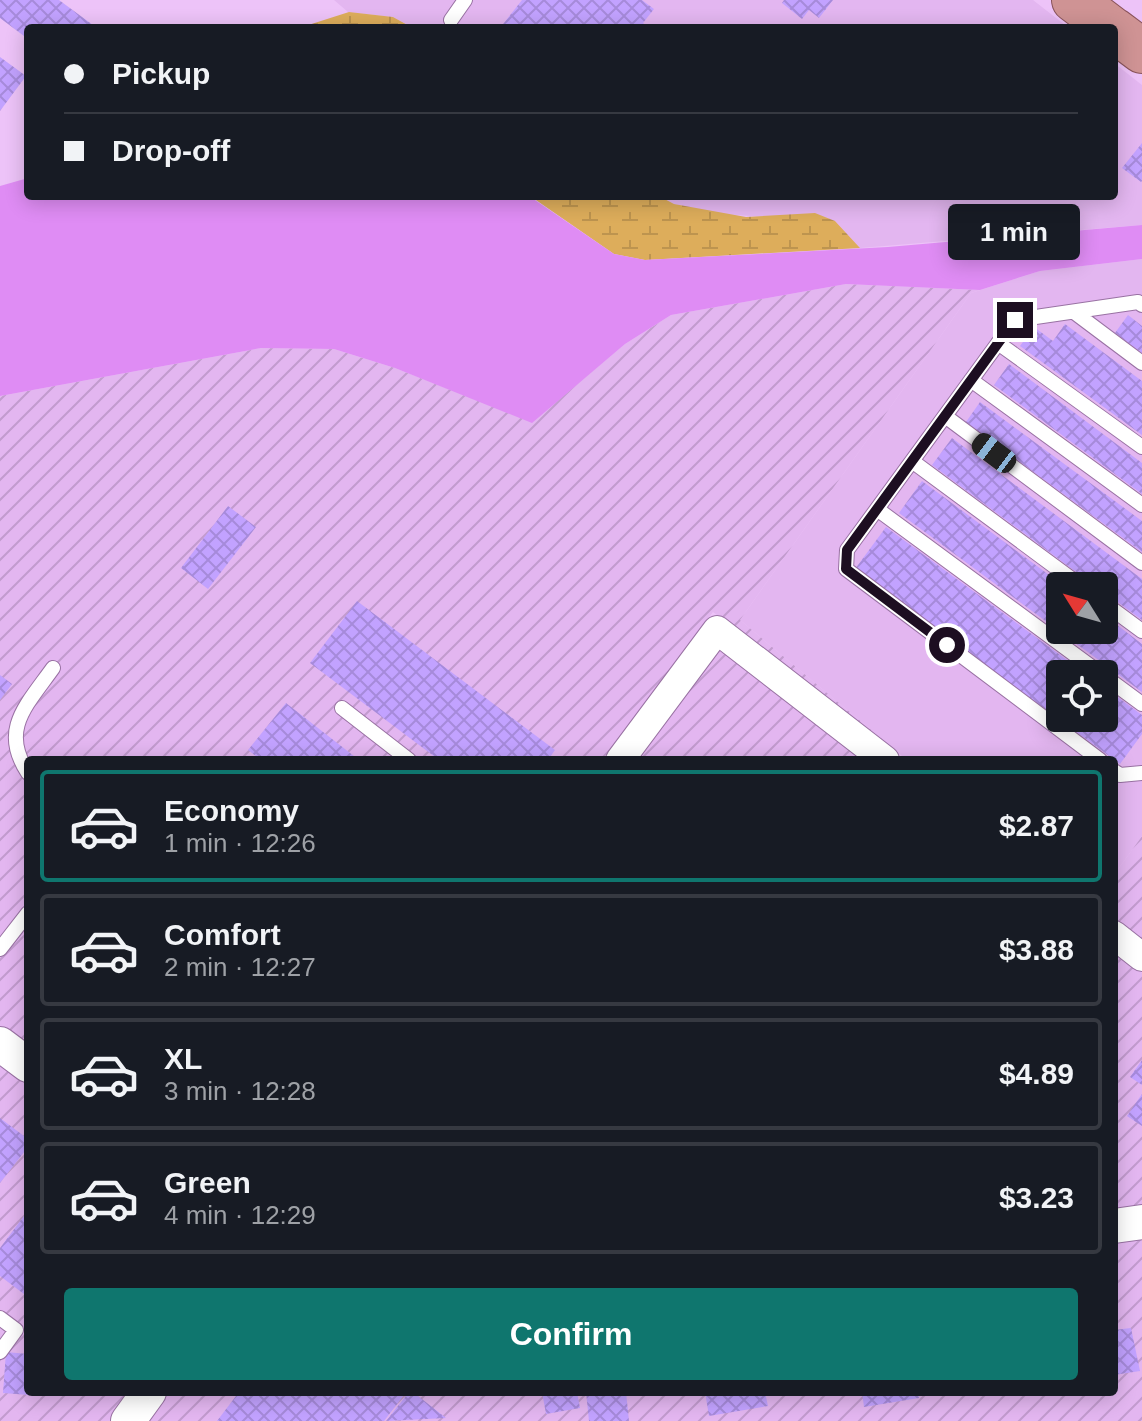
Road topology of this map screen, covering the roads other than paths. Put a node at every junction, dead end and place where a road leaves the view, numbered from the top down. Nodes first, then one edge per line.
1 (465, 0) edge
2 (1074, 0) edge
3 (451, 20) dead end
4 (1106, 24) edge
5 (1118, 33) edge
6 (1142, 51) edge
7 (1142, 305) edge
8 (1074, 312) junction
9 (998, 343) junction
10 (1142, 363) edge
11 (971, 380) junction
12 (945, 416) junction
13 (1142, 447) edge
14 (912, 461) junction
15 (1142, 505) edge
16 (877, 509) junction
17 (1142, 563) edge
18 (1062, 572) edge
19 (1118, 613) edge
20 (1142, 631) edge
21 (1082, 660) edge
22 (53, 668) dead end
23 (1118, 687) edge
24 (1142, 704) edge
25 (342, 708) dead end
26 (4, 736) edge
27 (404, 756) edge
28 (623, 756) edge
29 (880, 756) edge
30 (1095, 756) edge
31 (24, 769) edge
32 (1142, 773) edge
33 (1118, 774) edge
34 (24, 918) edge
35 (1118, 938) edge
36 (0, 949) edge
37 (1142, 957) edge
38 (0, 1044) edge
39 (24, 1062) edge
40 (1142, 1222) edge
41 (1118, 1225) edge
42 (0, 1318) edge
43 (0, 1352) edge
44 (146, 1396) edge
45 (128, 1421) edge

1 - 3 lane
2 - 4 highway
5 - 6 highway
7 - 8 lane
8 - 9 lane
8 - 10 lane
9 - 11 lane
9 - 13 lane
11 - 12 lane
11 - 15 lane
12 - 14 lane
12 - 17 lane
14 - 16 lane
14 - 18 lane
16 - 21 lane
16 - 30 lane
19 - 20 lane
22 - 26 lane
23 - 24 lane
25 - 27 lane
26 - 31 lane
28 - 29 street
32 - 33 lane
34 - 36 lane
35 - 37 street
38 - 39 street
40 - 41 street
42 - 43 lane
44 - 45 street

